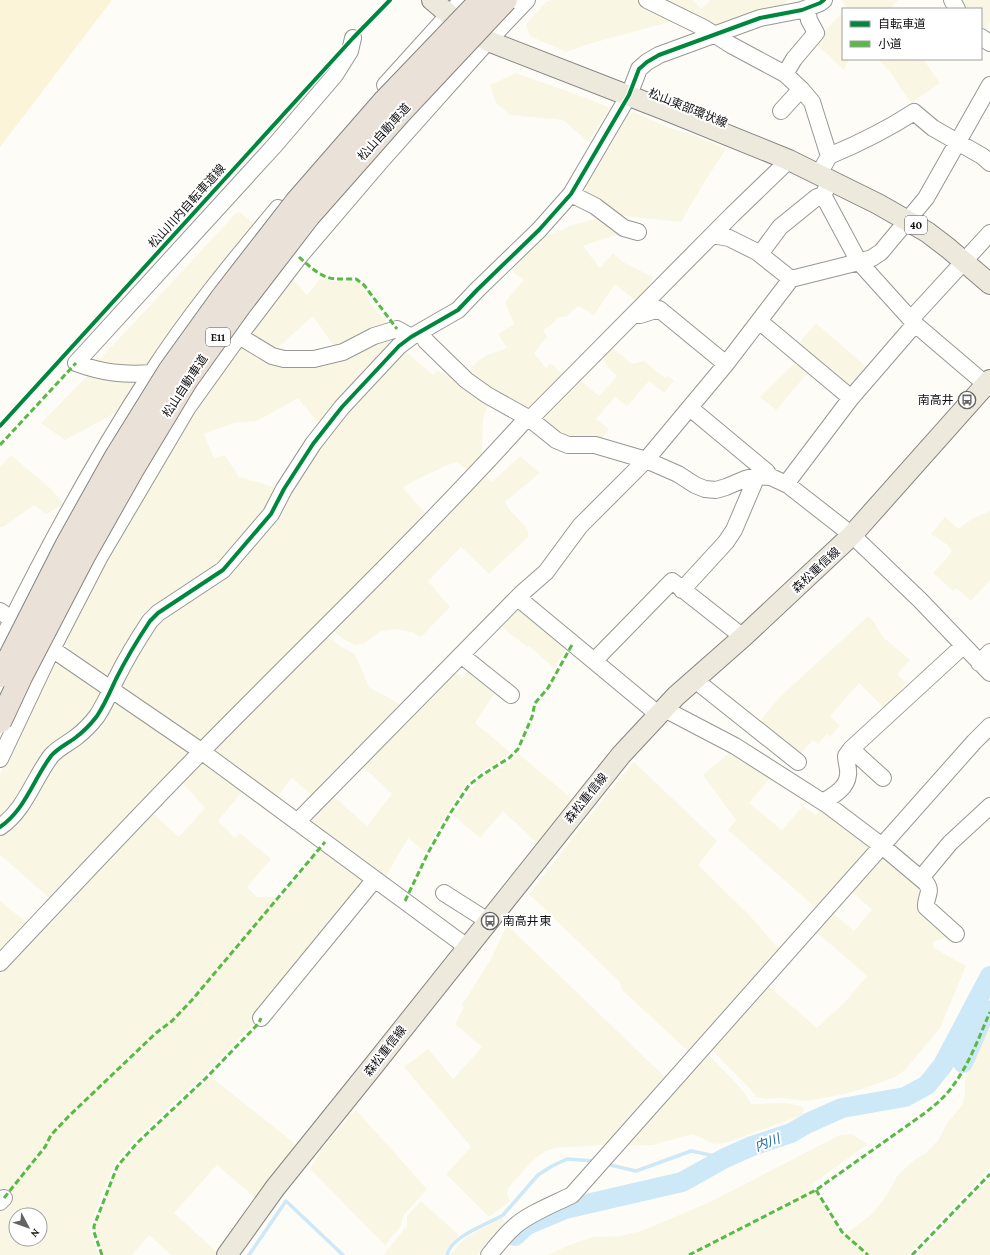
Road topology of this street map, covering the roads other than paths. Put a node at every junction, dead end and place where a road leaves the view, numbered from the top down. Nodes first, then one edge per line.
1 (432, 0) edge
2 (462, 0) edge
3 (481, 0) edge
4 (506, 0) edge
5 (527, 0) edge
6 (647, 0) edge
7 (824, 0) edge
8 (807, 8) junction
9 (449, 14) junction
10 (716, 35) junction
11 (982, 37) edge
12 (353, 38) dead end
13 (488, 41) junction
14 (990, 43) edge
15 (785, 74) junction
16 (990, 86) edge
17 (802, 89) junction
18 (629, 95) junction
19 (781, 111) dead end
20 (957, 142) junction
21 (829, 156) junction
22 (789, 160) junction
23 (990, 163) edge
24 (825, 183) junction
25 (571, 194) junction
26 (908, 220) junction
27 (638, 232) dead end
28 (990, 233) edge
29 (712, 235) junction
30 (760, 254) junction
31 (964, 261) junction
32 (859, 262) junction
33 (791, 279) junction
34 (990, 284) edge
35 (634, 315) junction
36 (759, 321) junction
37 (914, 322) junction
38 (416, 334) junction
39 (239, 336) junction
40 (726, 364) junction
41 (152, 373) junction
42 (989, 384) edge
43 (851, 398) junction
44 (690, 408) junction
45 (528, 419) junction
46 (646, 460) junction
47 (765, 471) junction
48 (786, 484) junction
49 (852, 536) junction
50 (682, 590) junction
51 (518, 598) junction
52 (6, 615) edge
53 (742, 637) junction
54 (0, 644) edge
55 (963, 646) junction
56 (52, 649) junction
57 (461, 655) junction
58 (594, 661) junction
59 (986, 663) edge
60 (0, 676) edge
61 (695, 680) junction
62 (112, 690) junction
63 (511, 695) dead end
64 (662, 711) junction
65 (0, 722) edge
66 (990, 726) edge
67 (851, 749) junction
68 (201, 752) junction
69 (0, 759) edge
70 (798, 762) dead end
71 (883, 778) dead end
72 (823, 802) junction
73 (990, 806) edge
74 (298, 822) junction
75 (0, 827) edge
76 (882, 846) junction
77 (921, 878) junction
78 (375, 879) junction
79 (444, 894) dead end
80 (488, 921) junction
81 (956, 934) dead end
82 (467, 947) junction
83 (0, 963) edge
84 (261, 1018) dead end
85 (227, 1255) edge
86 (489, 1255) edge

1 - 9 main road, 松山東部環状線 / 40
2 - 9 street
3 - 60 highway, 松山自動車道 / E11, bridge
4 - 65 highway, 松山自動車道 / E11, bridge
5 - 13 street
6 - 10 street
7 - 8 street
8 - 10 street
8 - 15 street
9 - 13 main road, 松山東部環状線 / 40
9 - 41 street
10 - 15 street
10 - 18 street
11 - 14 street
12 - 41 street
13 - 18 main road, 松山東部環状線 / 40
13 - 39 street
15 - 17 street
16 - 20 street
17 - 19 street
17 - 21 street
18 - 22 main road, 松山東部環状線 / 40
18 - 25 street
20 - 21 street
20 - 23 street
20 - 26 street
21 - 24 street
22 - 24 main road, 松山東部環状線 / 40
22 - 29 street
24 - 26 main road, 松山東部環状線 / 40
24 - 30 street
24 - 32 street
25 - 27 street
25 - 38 street
26 - 31 main road, 松山東部環状線 / 40
26 - 32 street
28 - 31 street
29 - 30 street
29 - 35 street
30 - 33 street
31 - 34 main road, 松山東部環状線 / 40
31 - 37 street
32 - 33 street
32 - 37 street
33 - 36 street
35 - 40 street
35 - 45 street
36 - 40 street
36 - 43 street
37 - 42 street
37 - 43 street
38 - 39 street
38 - 45 street
38 - 62 street
39 - 56 street
40 - 44 street
41 - 52 street
42 - 49 main road, 森松重信線
43 - 48 street
44 - 46 street
44 - 47 street
45 - 46 street
45 - 68 street
46 - 47 street
46 - 51 street
47 - 48 street
47 - 50 street
48 - 49 street
49 - 53 main road, 森松重信線
49 - 55 street
50 - 53 street
50 - 58 street
51 - 57 street
51 - 58 street
52 - 54 street
53 - 61 main road, 森松重信線
55 - 59 street
55 - 67 street
56 - 62 street
56 - 69 street
57 - 63 street
57 - 74 street
58 - 64 street
61 - 64 main road, 森松重信線
61 - 70 street
62 - 68 street
62 - 75 street
64 - 72 street
64 - 80 main road, 森松重信線
66 - 76 street
67 - 71 street
67 - 72 street
68 - 74 street
68 - 83 street
72 - 76 street
73 - 77 street
74 - 78 street
76 - 77 street
76 - 86 street
77 - 81 street
78 - 82 street
78 - 84 street
79 - 80 street
80 - 82 main road, 森松重信線
82 - 85 main road, 森松重信線

